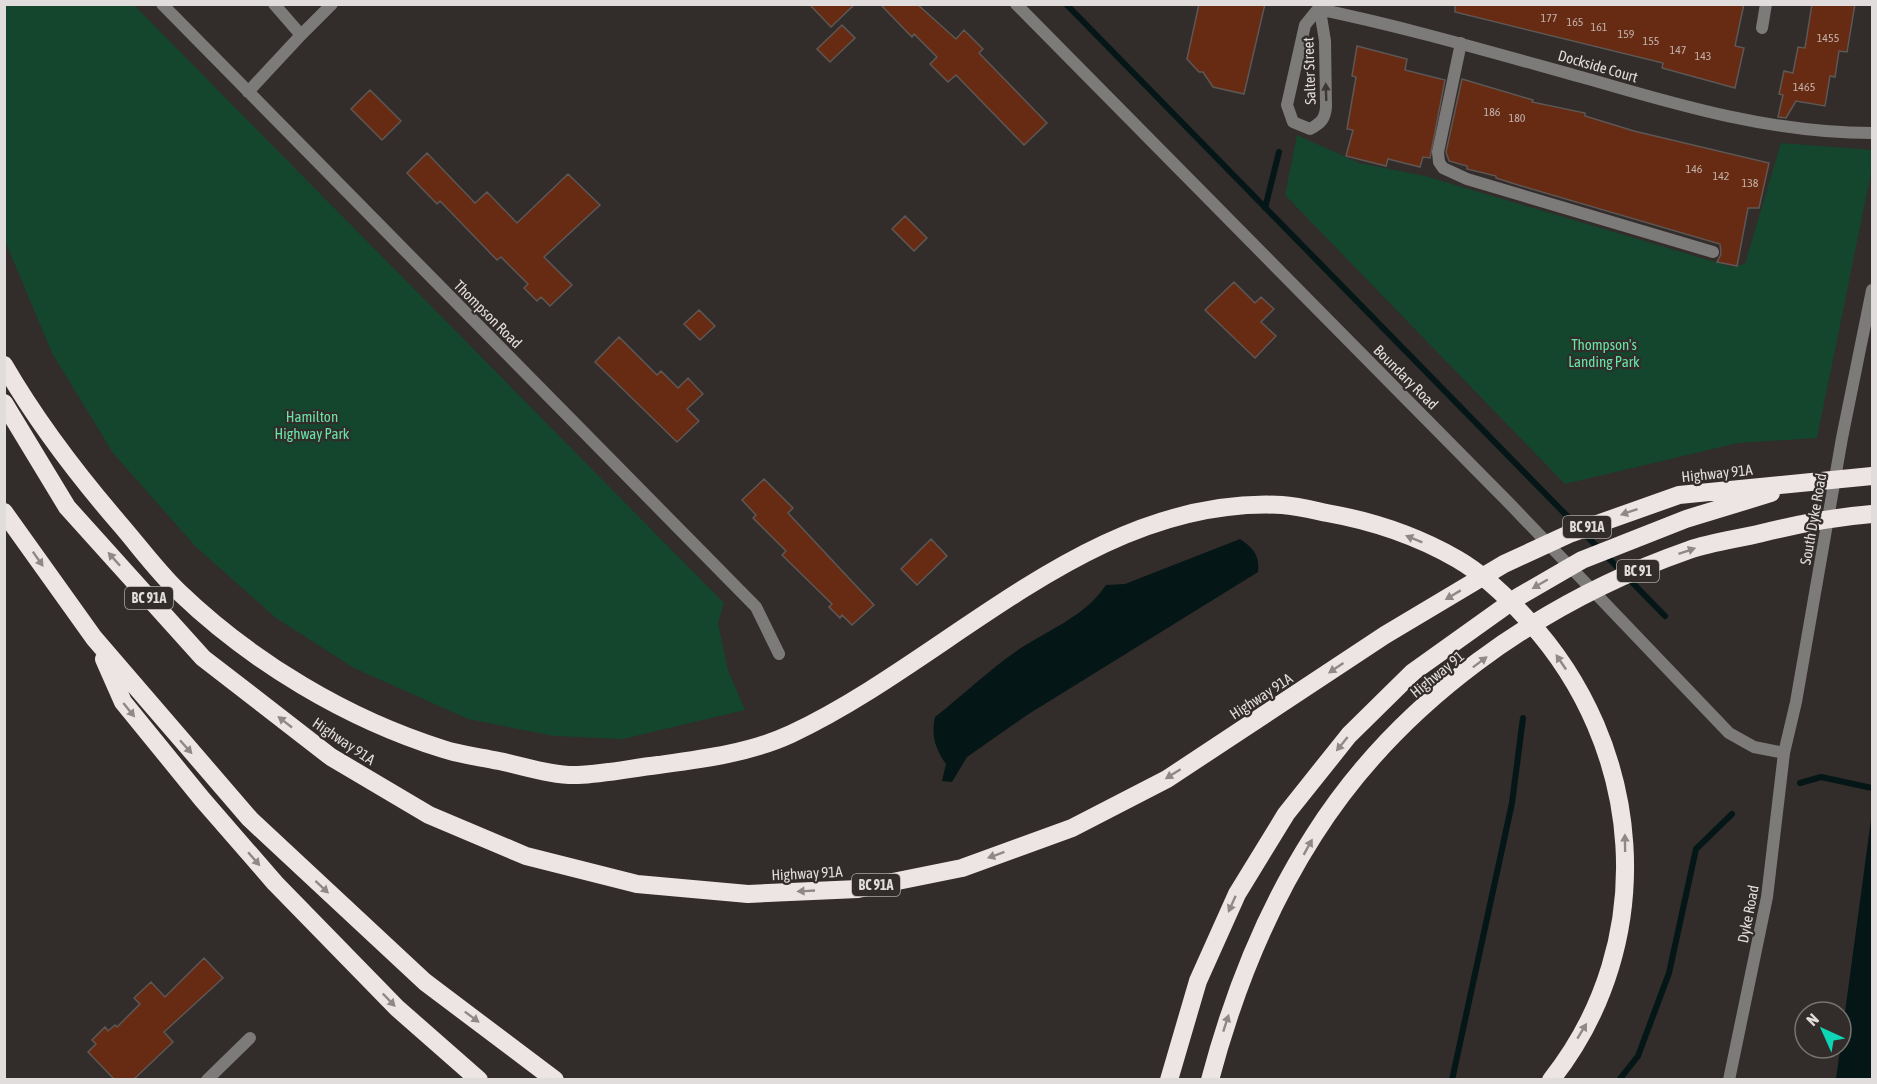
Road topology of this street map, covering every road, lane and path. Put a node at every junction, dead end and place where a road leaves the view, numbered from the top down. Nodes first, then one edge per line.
1 (162, 4) edge
2 (274, 4) edge
3 (332, 4) edge
4 (1016, 4) edge
5 (1766, 4) edge
6 (1319, 7) edge
7 (1762, 28) dead end
8 (301, 35) junction
9 (1461, 43) junction
10 (248, 92) junction
11 (1872, 133) edge
12 (1713, 252) dead end
13 (1872, 290) edge
14 (4, 366) edge
15 (4, 403) edge
16 (1866, 476) edge
17 (1810, 481) junction
18 (4, 512) edge
19 (1872, 514) edge
20 (94, 638) junction
21 (779, 654) dead end
22 (1784, 753) junction
23 (250, 1038) dead end
24 (207, 1080) edge
25 (479, 1080) edge
26 (555, 1080) edge
27 (1169, 1080) edge
28 (1210, 1080) edge
29 (1551, 1080) edge
30 (1729, 1080) edge

1 - 10 street, Thompson Road
2 - 8 street
3 - 8 street
4 - 22 street, Boundary Road
5 - 7 street
6 -> 6 street, Salter Street
6 - 9 street, Dockside Court
8 - 10 street
9 - 11 street, Dockside Court
9 - 12 street
10 - 21 street, Thompson Road
13 - 22 street, South Dyke Road
29 -> 14 highway
17 -> 15 highway, Highway 91A / BC 91A
16 - 17 highway, BC 91
17 -> 27 highway, Highway 91 / BC 91
18 -> 20 highway
28 -> 19 highway, Highway 91 / BC 91
20 -> 25 highway
20 -> 26 highway
22 - 30 street, Dyke Road
23 - 24 street

